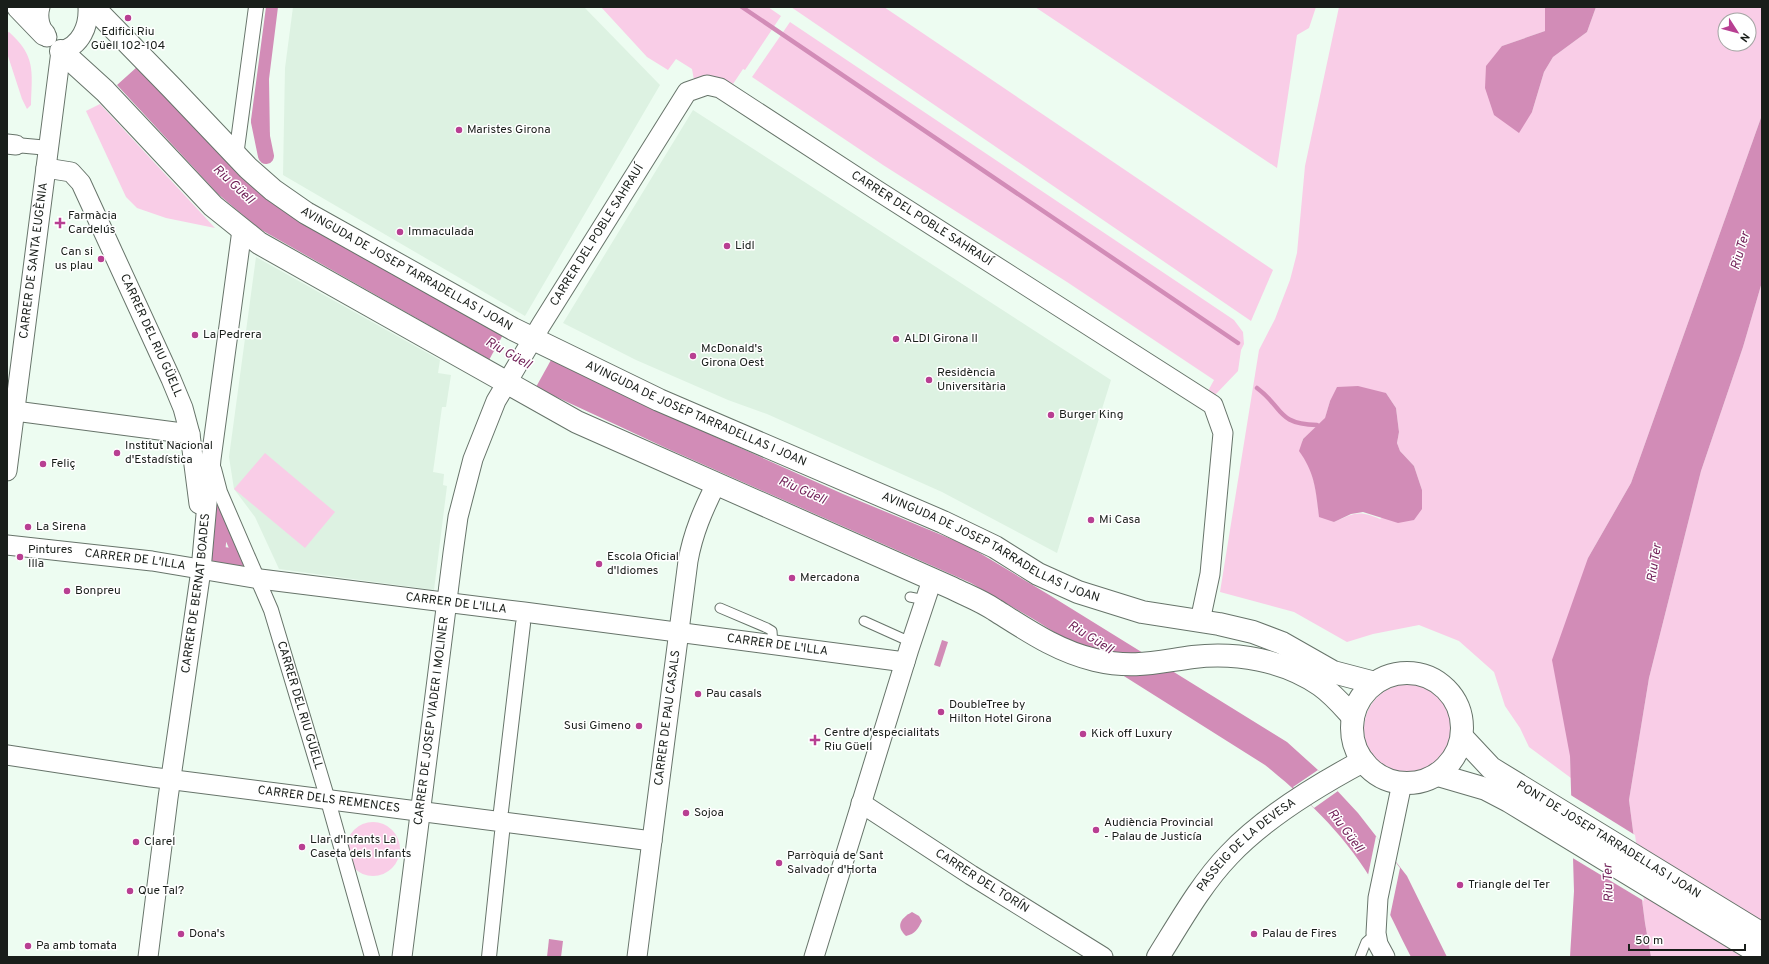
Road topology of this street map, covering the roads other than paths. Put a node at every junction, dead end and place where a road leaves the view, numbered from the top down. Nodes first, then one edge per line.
1 (18, 7) edge
2 (40, 7) edge
3 (88, 7) edge
4 (93, 7) edge
5 (256, 7) edge
6 (44, 34) junction
7 (61, 50) junction
8 (12, 144) edge
9 (49, 148) junction
10 (236, 156) junction
11 (46, 168) junction
12 (242, 230) junction
13 (531, 342) junction
14 (509, 379) junction
15 (15, 411) junction
16 (190, 434) junction
17 (211, 459) junction
18 (7, 471) edge
19 (716, 484) junction
20 (204, 536) junction
21 (7, 545) edge
22 (200, 570) junction
23 (257, 579) junction
24 (932, 580) junction
25 (447, 603) junction
26 (720, 608) dead end
27 (864, 621) dead end
28 (1200, 621) junction
29 (523, 624) dead end
30 (679, 632) junction
31 (912, 639) junction
32 (773, 645) junction
33 (905, 662) junction
34 (1375, 683) junction
35 (1353, 717) junction
36 (1462, 737) junction
37 (7, 755) edge
38 (1363, 761) junction
39 (1438, 775) junction
40 (170, 779) junction
41 (1402, 783) junction
42 (1514, 793) junction
43 (327, 799) junction
44 (861, 803) junction
45 (420, 811) junction
46 (501, 811) dead end
47 (502, 833) dead end
48 (652, 841) junction
49 (1376, 933) junction
50 (1762, 934) edge
51 (1762, 955) edge
52 (148, 957) edge
53 (372, 957) edge
54 (402, 957) edge
55 (489, 957) edge
56 (637, 957) edge
57 (814, 957) edge
58 (1103, 957) edge
59 (1158, 957) edge
60 (1360, 957) edge
61 (1385, 957) edge

1 - 6 street
2 - 6 street
3 - 7 street
4 - 10 street, AVINGUDA DE JOSEP TARRADELLAS I JOAN
5 - 10 street
6 - 7 street
7 - 9 street, CARRER DE SANTA EUGÈNIA
7 - 12 street
8 - 9 street
9 - 11 street, CARRER DE SANTA EUGÈNIA
10 - 13 street, AVINGUDA DE JOSEP TARRADELLAS I JOAN
11 - 15 street, CARRER DE SANTA EUGÈNIA
11 - 16 street, CARRER DEL RIU GÜELL
12 - 14 street
12 - 17 street, CARRER DE BERNAT BOADES
13 - 14 street, CARRER DEL POBLE SAHRAUÍ
13 - 28 street, AVINGUDA DE JOSEP TARRADELLAS I JOAN
13 - 28 street, CARRER DEL POBLE SAHRAUÍ
14 - 19 street
14 - 25 street, CARRER DE JOSEP VIADER I MOLINER
15 - 16 street
15 - 18 street, CARRER DE SANTA EUGÈNIA
16 - 20 street, CARRER DEL RIU GÜELL
17 - 20 street, CARRER DE BERNAT BOADES
17 - 23 street, CARRER DEL RIU GÜELL
19 - 24 street
19 - 30 street, CARRER DE PAU CASALS
20 - 22 street, CARRER DE BERNAT BOADES
21 - 22 street, CARRER DE L'ILLA
22 - 23 street, CARRER DE L'ILLA
22 - 40 street, CARRER DE BERNAT BOADES
23 - 25 street, CARRER DE L'ILLA
23 - 43 street, CARRER DEL RIU GÜELL
24 - 31 street
24 - 35 street
25 - 30 street, CARRER DE L'ILLA
25 - 45 street, CARRER DE JOSEP VIADER I MOLINER
26 - 32 lane
27 - 31 lane
28 - 34 street, AVINGUDA DE JOSEP TARRADELLAS I JOAN
29 - 46 street
30 - 32 street, CARRER DE L'ILLA
30 - 48 street, CARRER DE PAU CASALS
31 - 33 street
32 - 33 street, CARRER DE L'ILLA
33 - 44 street
34 - 35 street
34 - 36 street
35 - 38 street
36 - 39 street
36 - 42 street, PONT DE JOSEP TARRADELLAS I JOAN
37 - 40 street, CARRER DELS REMENCES
38 - 41 street
38 - 59 street, PASSEIG DE LA DEVESA
39 - 41 street
39 - 42 street, PONT DE JOSEP TARRADELLAS I JOAN
40 - 43 street, CARRER DELS REMENCES
40 - 52 street, CARRER DE BERNAT BOADES
41 - 49 street
42 - 50 street, PONT DE JOSEP TARRADELLAS I JOAN
42 - 51 street, PONT DE JOSEP TARRADELLAS I JOAN
43 - 45 street, CARRER DELS REMENCES
43 - 53 street, CARRER DEL RIU GÜELL
44 - 57 street
44 - 58 street, CARRER DEL TORÍN
45 - 48 street, CARRER DELS REMENCES
45 - 54 street, CARRER DE JOSEP VIADER I MOLINER
47 - 55 street
48 - 56 street, CARRER DE PAU CASALS
49 - 60 lane
49 - 61 street

